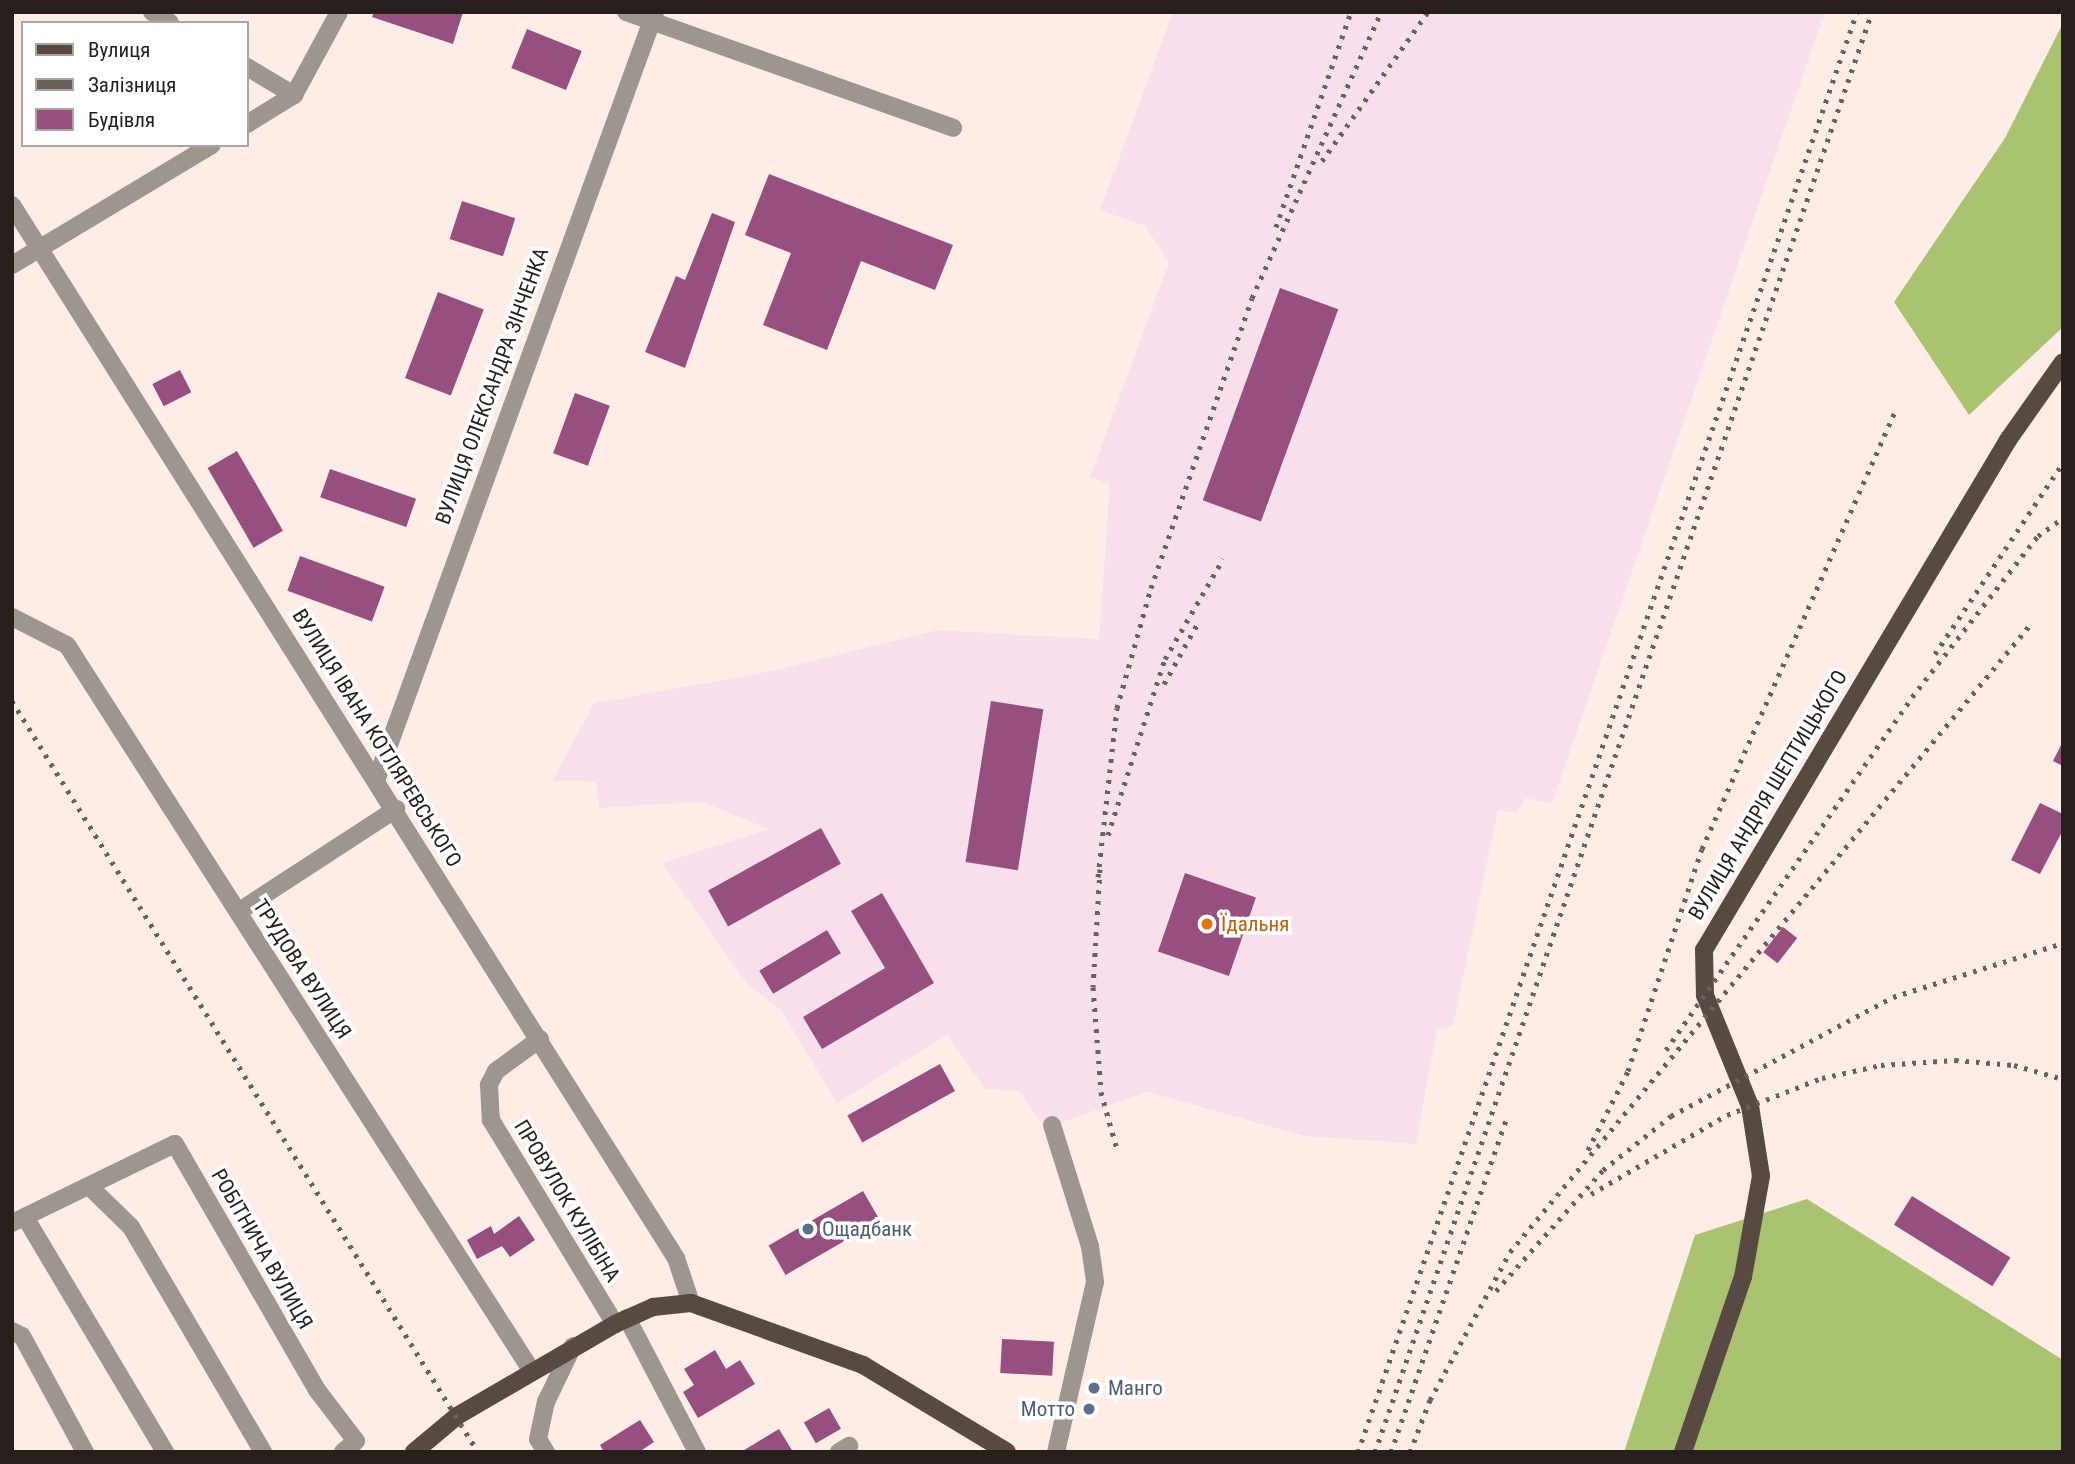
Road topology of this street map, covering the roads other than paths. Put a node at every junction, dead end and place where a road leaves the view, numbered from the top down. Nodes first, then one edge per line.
1 (339, 12) edge
2 (626, 12) edge
3 (654, 17) edge
4 (248, 68) edge
5 (294, 95) junction
6 (248, 123) edge
7 (953, 128) dead end
8 (209, 147) edge
9 (12, 205) edge
10 (41, 251) junction
11 (12, 265) edge
12 (2063, 362) edge
13 (12, 617) edge
14 (377, 778) junction
15 (396, 809) junction
16 (239, 912) junction
17 (540, 1039) junction
18 (1052, 1125) dead end
19 (89, 1186) junction
20 (19, 1220) edge
21 (691, 1303) junction
22 (621, 1321) junction
23 (12, 1331) edge
24 (573, 1346) junction
25 (531, 1370) junction
26 (85, 1452) edge
27 (165, 1452) edge
28 (263, 1452) edge
29 (343, 1452) edge
30 (414, 1452) edge
31 (546, 1452) edge
32 (697, 1452) edge
33 (1007, 1452) edge
34 (1056, 1452) edge
35 (1683, 1452) edge

1 - 5 street
2 - 3 street
3 - 7 street
3 - 14 street, ВУЛИЦЯ ОЛЕКСАНДРА ЗІНЧЕНКА
4 - 5 street
5 - 6 street
8 - 10 street
9 - 10 street, ВУЛИЦЯ ІВАНА КОТЛЯРЕВСЬКОГО
10 - 11 street
10 - 14 street, ВУЛИЦЯ ІВАНА КОТЛЯРЕВСЬКОГО
12 - 35 main road, ВУЛИЦЯ АНДРІЯ ШЕПТИЦЬКОГО
13 - 16 street, ТРУДОВА ВУЛИЦЯ
14 - 15 street, ВУЛИЦЯ ІВАНА КОТЛЯРЕВСЬКОГО
15 - 16 street
15 - 17 street, ВУЛИЦЯ ІВАНА КОТЛЯРЕВСЬКОГО
16 - 25 street, ТРУДОВА ВУЛИЦЯ
17 - 21 street, ВУЛИЦЯ ІВАНА КОТЛЯРЕВСЬКОГО
17 - 22 street, ПРОВУЛОК КУЛІБІНА
18 - 34 street
19 - 20 street, РОБІТНИЧА ВУЛИЦЯ
19 - 28 street
19 - 29 street, РОБІТНИЧА ВУЛИЦЯ
20 - 27 street, РОБІТНИЧА ВУЛИЦЯ
21 - 22 main road
21 - 33 main road
22 - 24 main road
22 - 32 street
23 - 26 street
24 - 25 main road
24 - 31 street
25 - 30 main road

